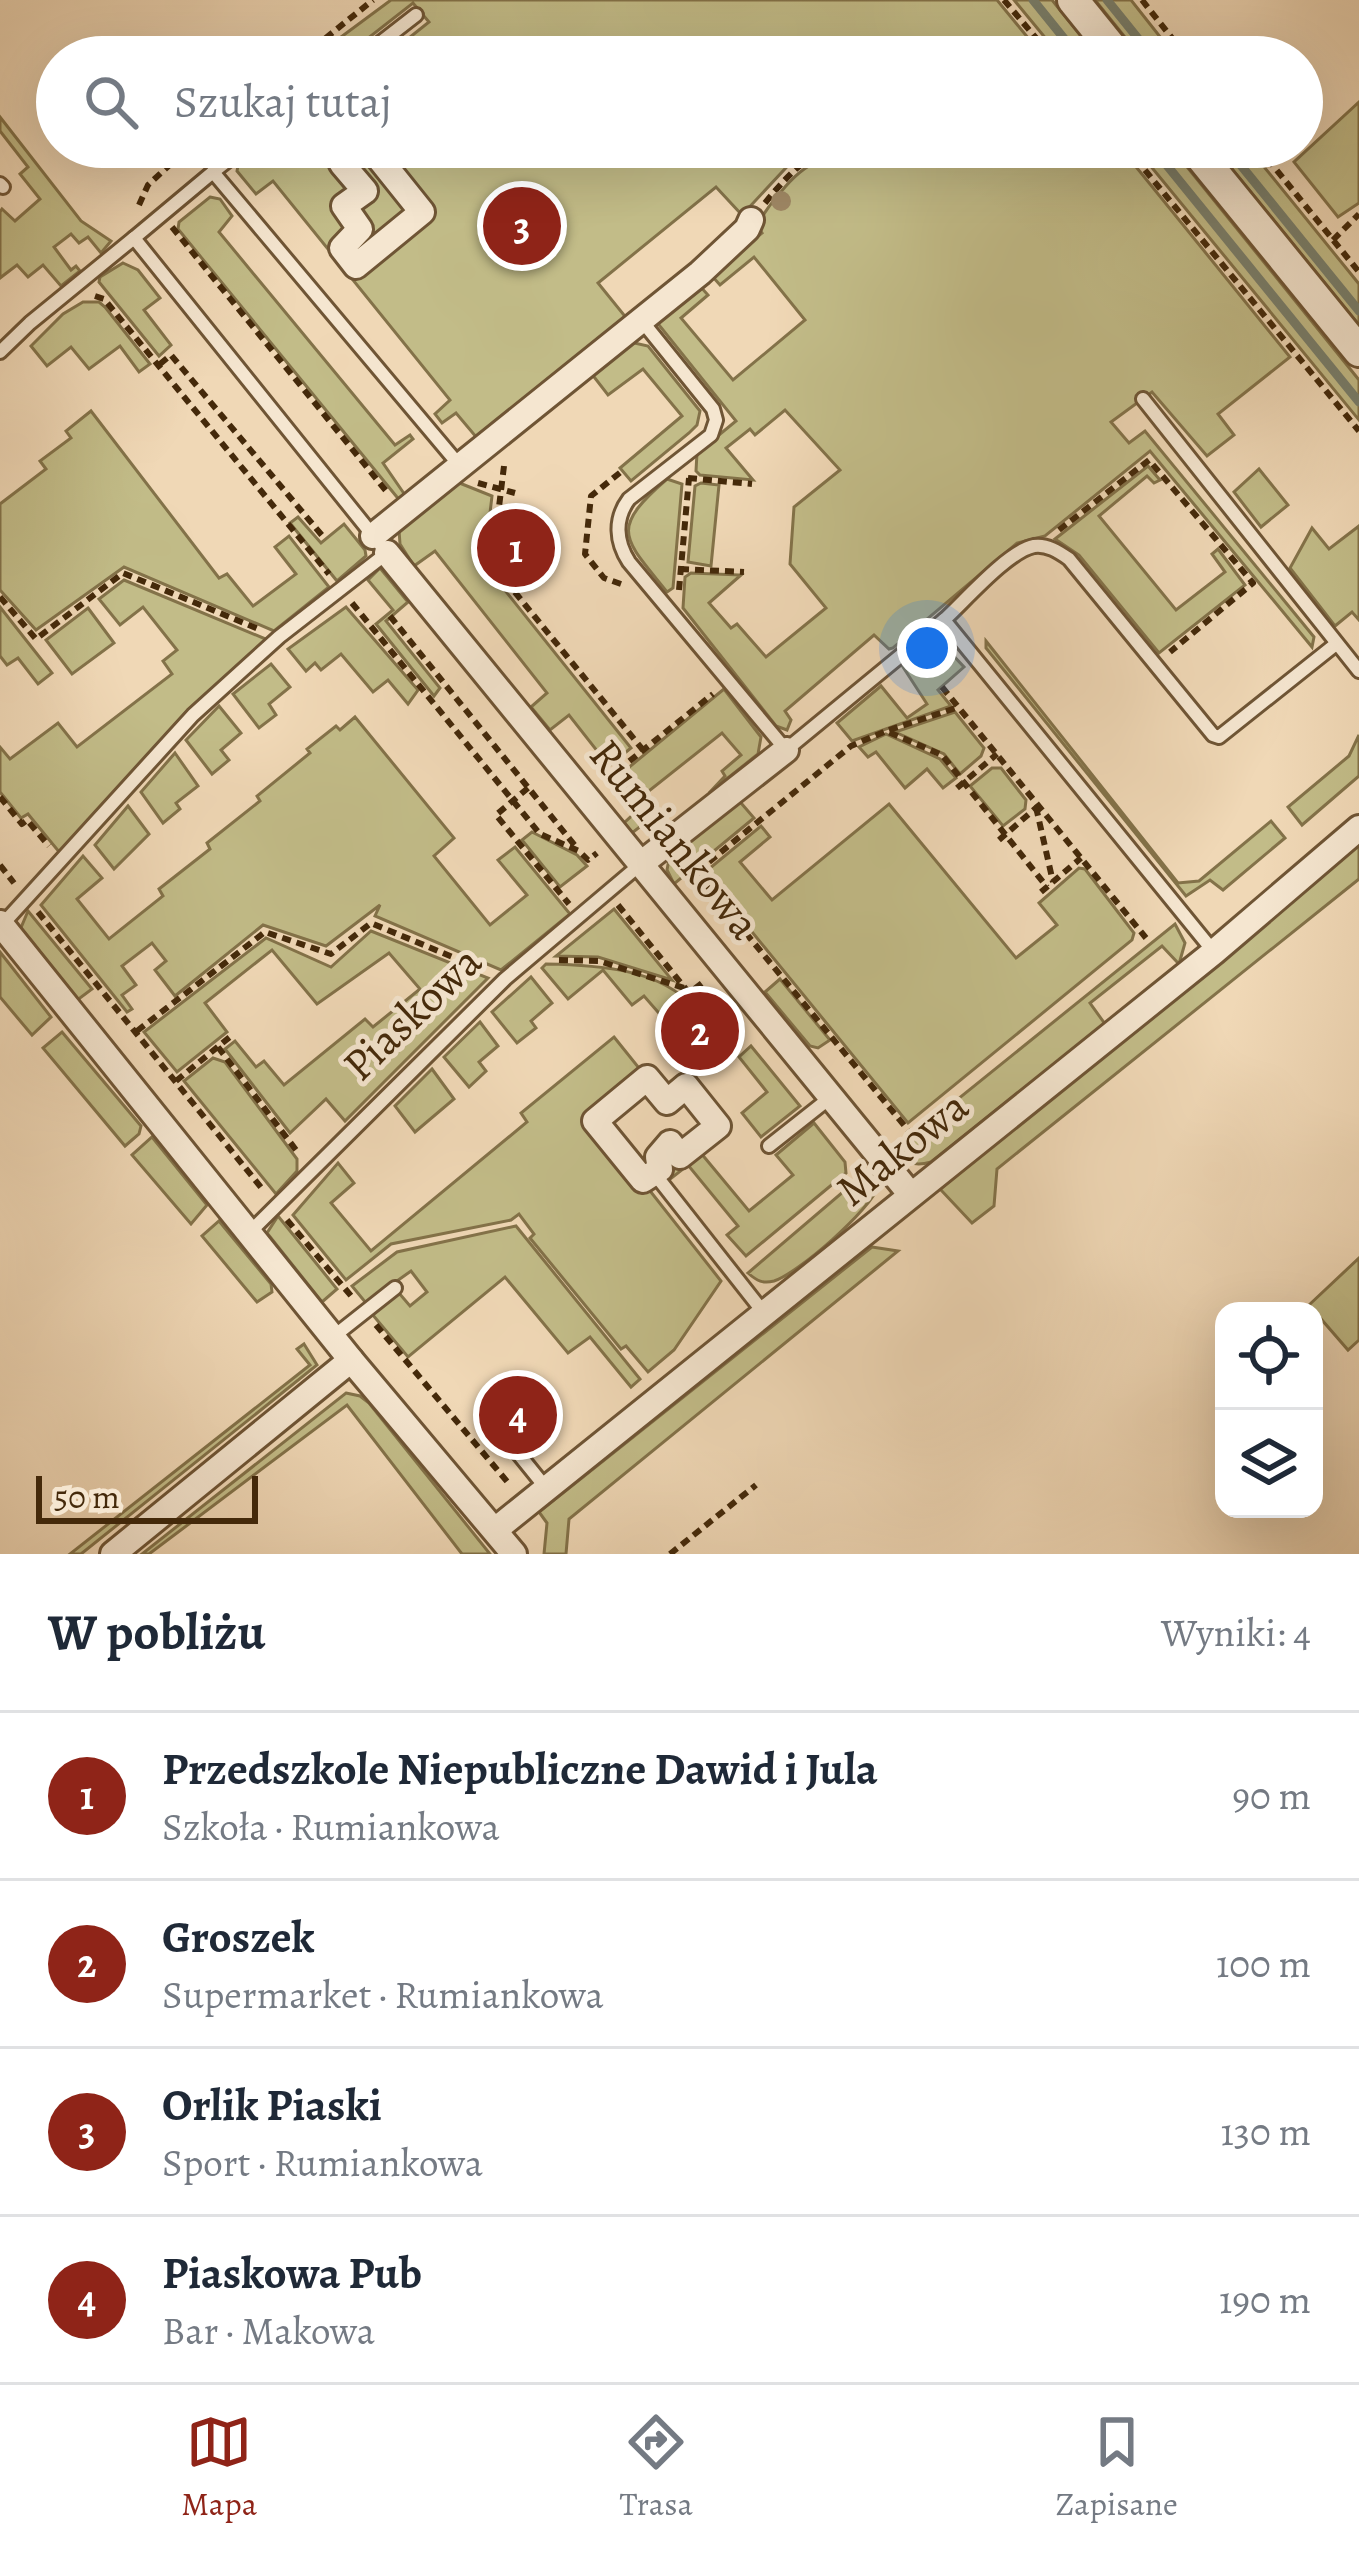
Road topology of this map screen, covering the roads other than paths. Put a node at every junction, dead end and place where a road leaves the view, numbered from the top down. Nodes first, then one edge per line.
1 (1073, 0) edge
2 (416, 15) dead end
3 (389, 36) edge
4 (1102, 36) edge
5 (218, 168) edge
6 (345, 168) edge
7 (387, 168) edge
8 (1210, 168) edge
9 (213, 172) junction
10 (751, 220) road end
11 (134, 238) junction
12 (642, 321) junction
13 (1359, 351) edge
14 (0, 352) edge
15 (1143, 399) dead end
16 (461, 467) junction
17 (380, 544) junction
18 (944, 620) junction
19 (1336, 644) junction
20 (1359, 671) edge
21 (786, 750) junction
22 (1359, 828) edge
23 (642, 863) junction
24 (1, 924) edge
25 (1214, 952) junction
26 (831, 1096) junction
27 (769, 1146) dead end
28 (654, 1173) junction
29 (911, 1196) junction
30 (250, 1232) junction
31 (395, 1288) dead end
32 (764, 1314) junction
33 (333, 1337) junction
34 (351, 1360) junction
35 (518, 1452) dead end
36 (548, 1490) junction
37 (495, 1530) junction
38 (113, 1554) edge
39 (514, 1554) edge

1 - 4 street
2 - 3 lane
5 - 9 lane
6 - 7 street
8 - 13 street
9 - 11 lane
9 - 16 lane
10 - 12 street
11 - 14 lane
11 - 17 lane, Rumiankowa
12 - 16 street
12 - 21 lane
15 - 19 lane
16 - 17 street
17 - 23 street, Rumiankowa
17 - 24 lane
18 - 19 lane
18 - 21 lane
18 - 25 lane
19 - 20 lane
21 - 23 street
22 - 25 street, Makowa
23 - 26 street, Rumiankowa
23 - 30 lane, Piaskowa
24 - 30 street
25 - 29 street, Makowa
26 - 27 lane
26 - 29 street, Rumiankowa
28 - 28 street
28 - 32 lane
29 - 32 street, Makowa
30 - 33 street
31 - 33 lane
32 - 36 street, Makowa
33 - 34 street
34 - 37 street
34 - 38 street
35 - 36 lane
36 - 37 street, Makowa
37 - 39 street

